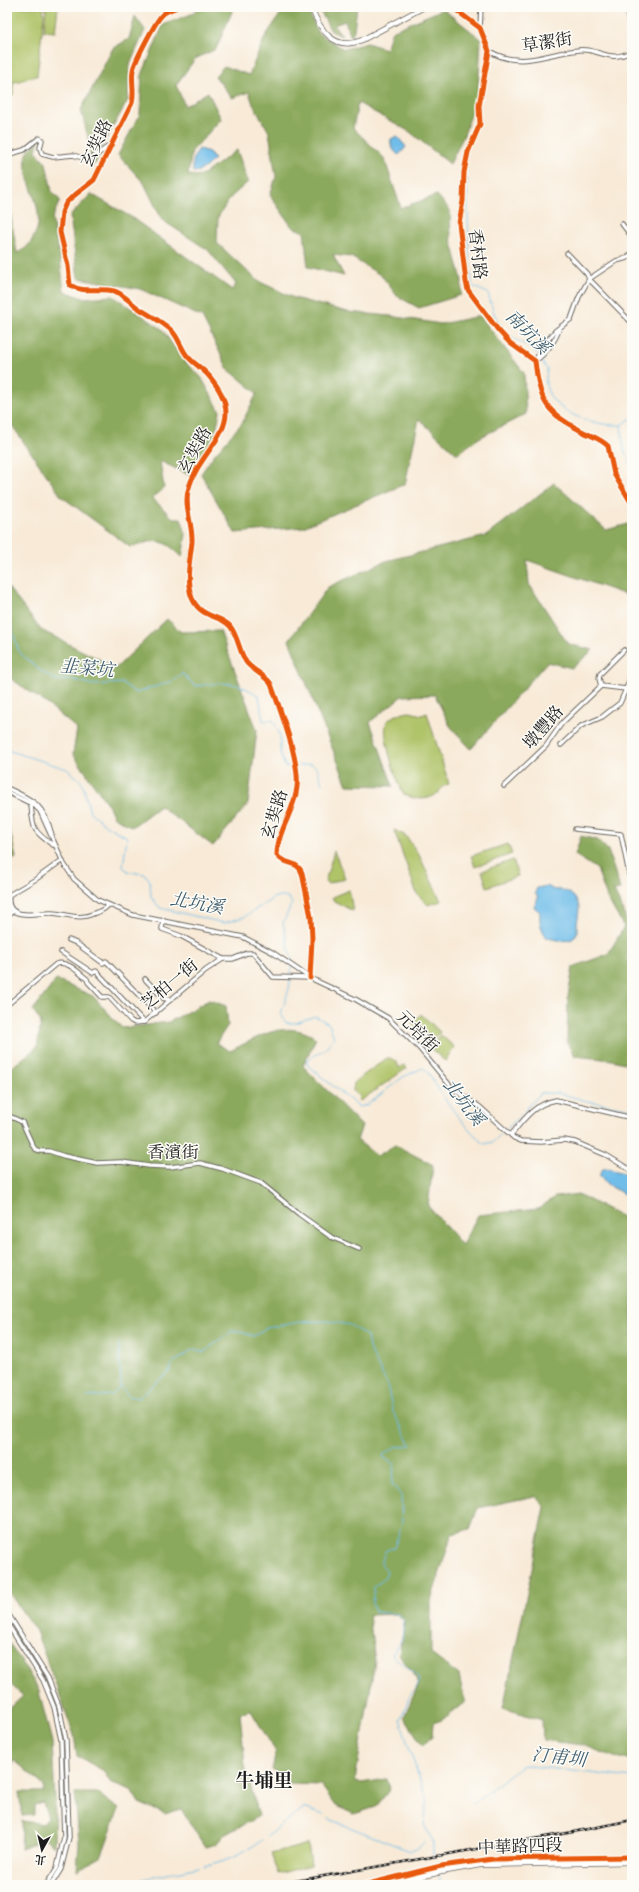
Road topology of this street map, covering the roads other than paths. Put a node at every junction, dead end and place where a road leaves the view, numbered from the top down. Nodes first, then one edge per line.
1 (178, 7) edge
2 (311, 7) edge
3 (424, 7) edge
4 (452, 7) edge
5 (481, 7) edge
6 (480, 28) junction
7 (489, 51) junction
8 (632, 51) edge
9 (110, 145) junction
10 (7, 156) edge
11 (622, 224) dead end
12 (632, 237) edge
13 (567, 253) dead end
14 (632, 253) edge
15 (589, 279) junction
16 (632, 323) edge
17 (560, 328) junction
18 (537, 357) junction
19 (632, 504) edge
20 (624, 650) dead end
21 (632, 673) edge
22 (601, 686) junction
23 (626, 688) junction
24 (560, 745) dead end
25 (504, 786) dead end
26 (7, 788) edge
27 (7, 792) edge
28 (31, 804) junction
29 (575, 829) dead end
30 (54, 846) junction
31 (61, 861) junction
32 (632, 889) edge
33 (108, 905) junction
34 (14, 911) junction
35 (7, 915) edge
36 (164, 920) junction
37 (69, 940) dead end
38 (61, 952) dead end
39 (223, 959) junction
40 (103, 963) junction
41 (94, 972) junction
42 (310, 978) junction
43 (87, 979) junction
44 (145, 979) dead end
45 (170, 1000) junction
46 (7, 1005) edge
47 (156, 1013) junction
48 (144, 1022) junction
49 (7, 1115) edge
50 (632, 1118) edge
51 (509, 1133) junction
52 (632, 1171) edge
53 (359, 1249) dead end
54 (7, 1612) edge
55 (7, 1623) edge
56 (632, 1857) edge
57 (632, 1862) edge
58 (46, 1885) edge
59 (51, 1885) edge
60 (364, 1885) edge
61 (386, 1885) edge

1 - 9 street, 玄奘路
2 - 3 main road
4 - 6 street
5 - 6 street
6 - 7 street
7 - 8 street, 草潔街
7 - 18 street, 香村路
9 - 10 street
9 - 42 street, 玄奘路
11 - 12 street
13 - 15 street
14 - 15 street
15 - 16 street
15 - 17 street
17 - 18 street
17 - 18 street
18 - 19 street
20 - 22 street
21 - 23 street, 墩豐路
22 - 23 street
22 - 25 street, 墩豐路
23 - 24 street, 墩豐路
26 - 30 street
27 - 28 street
28 - 30 street
28 - 30 street
29 - 32 street
30 - 31 street
31 - 33 street
31 - 34 street
33 - 34 street
33 - 36 street
34 - 35 street
36 - 39 street
36 - 42 street
37 - 40 street
38 - 41 street
39 - 42 street, 元培街
39 - 45 street, 芝柏一街
40 - 41 street
40 - 47 street
41 - 43 street
41 - 48 street
42 - 51 street, 元培街
43 - 46 street, 芝柏一街
43 - 48 street, 芝柏一街
44 - 45 street
45 - 47 street, 芝柏一街
47 - 48 street, 芝柏一街
49 - 53 street, 香濱街
50 - 51 street
51 - 52 street
54 - 59 street
55 - 58 street
56 - 60 main road, 中華路四段
57 - 61 main road, 中華路四段

